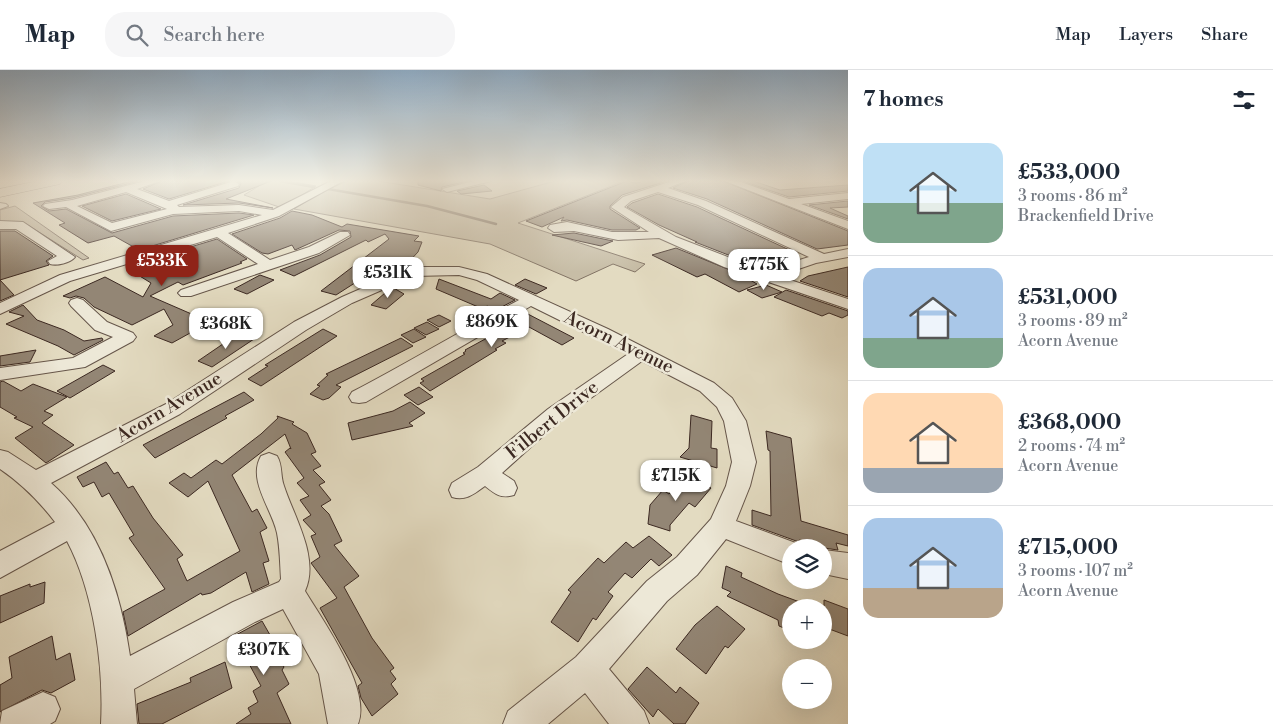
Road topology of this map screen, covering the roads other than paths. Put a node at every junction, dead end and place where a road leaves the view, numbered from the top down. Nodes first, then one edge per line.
1 (81, 212) edge
2 (159, 212) edge
3 (260, 212) edge
4 (279, 212) edge
5 (624, 212) edge
6 (721, 212) edge
7 (811, 212) edge
8 (275, 214) junction
9 (0, 225) edge
10 (848, 226) edge
11 (554, 228) dead end
12 (219, 234) junction
13 (344, 234) dead end
14 (660, 234) junction
15 (848, 253) edge
16 (823, 258) junction
17 (55, 261) dead end
18 (268, 264) junction
19 (763, 276) junction
20 (186, 293) dead end
21 (530, 300) junction
22 (77, 303) dead end
23 (848, 304) edge
24 (0, 308) edge
25 (641, 352) junction
26 (0, 374) edge
27 (374, 394) dead end
28 (0, 458) edge
29 (269, 462) dead end
30 (486, 473) junction
31 (35, 481) junction
32 (505, 488) dead end
33 (462, 490) dead end
34 (73, 525) junction
35 (721, 526) junction
36 (782, 550) edge
37 (832, 563) edge
38 (0, 565) edge
39 (848, 566) edge
40 (289, 592) junction
41 (588, 669) junction
42 (117, 680) junction
43 (343, 717) dead end
44 (119, 724) edge
45 (520, 724) edge
46 (631, 724) edge

1 - 2 street
3 - 8 street
4 - 8 street
5 - 14 street
6 - 16 street
7 - 10 street
8 - 12 street
9 - 17 street
11 - 14 street
12 - 18 street
12 - 24 street
13 - 18 street
14 - 19 street
15 - 16 street
16 - 19 street
18 - 20 street
19 - 23 street
21 - 25 street, Acorn Avenue
21 - 27 street
21 - 31 street, Acorn Avenue
22 - 26 street
25 - 30 street, Filbert Drive
25 - 35 street, Acorn Avenue
28 - 31 street
29 - 40 street
30 - 32 street, Filbert Drive
30 - 33 street, Filbert Drive
31 - 34 street
34 - 38 street
34 - 42 street
35 - 36 street
35 - 41 street, Acorn Avenue
37 - 39 street
40 - 42 street
40 - 43 street
41 - 45 street, Acorn Avenue
41 - 46 street
42 - 44 street

